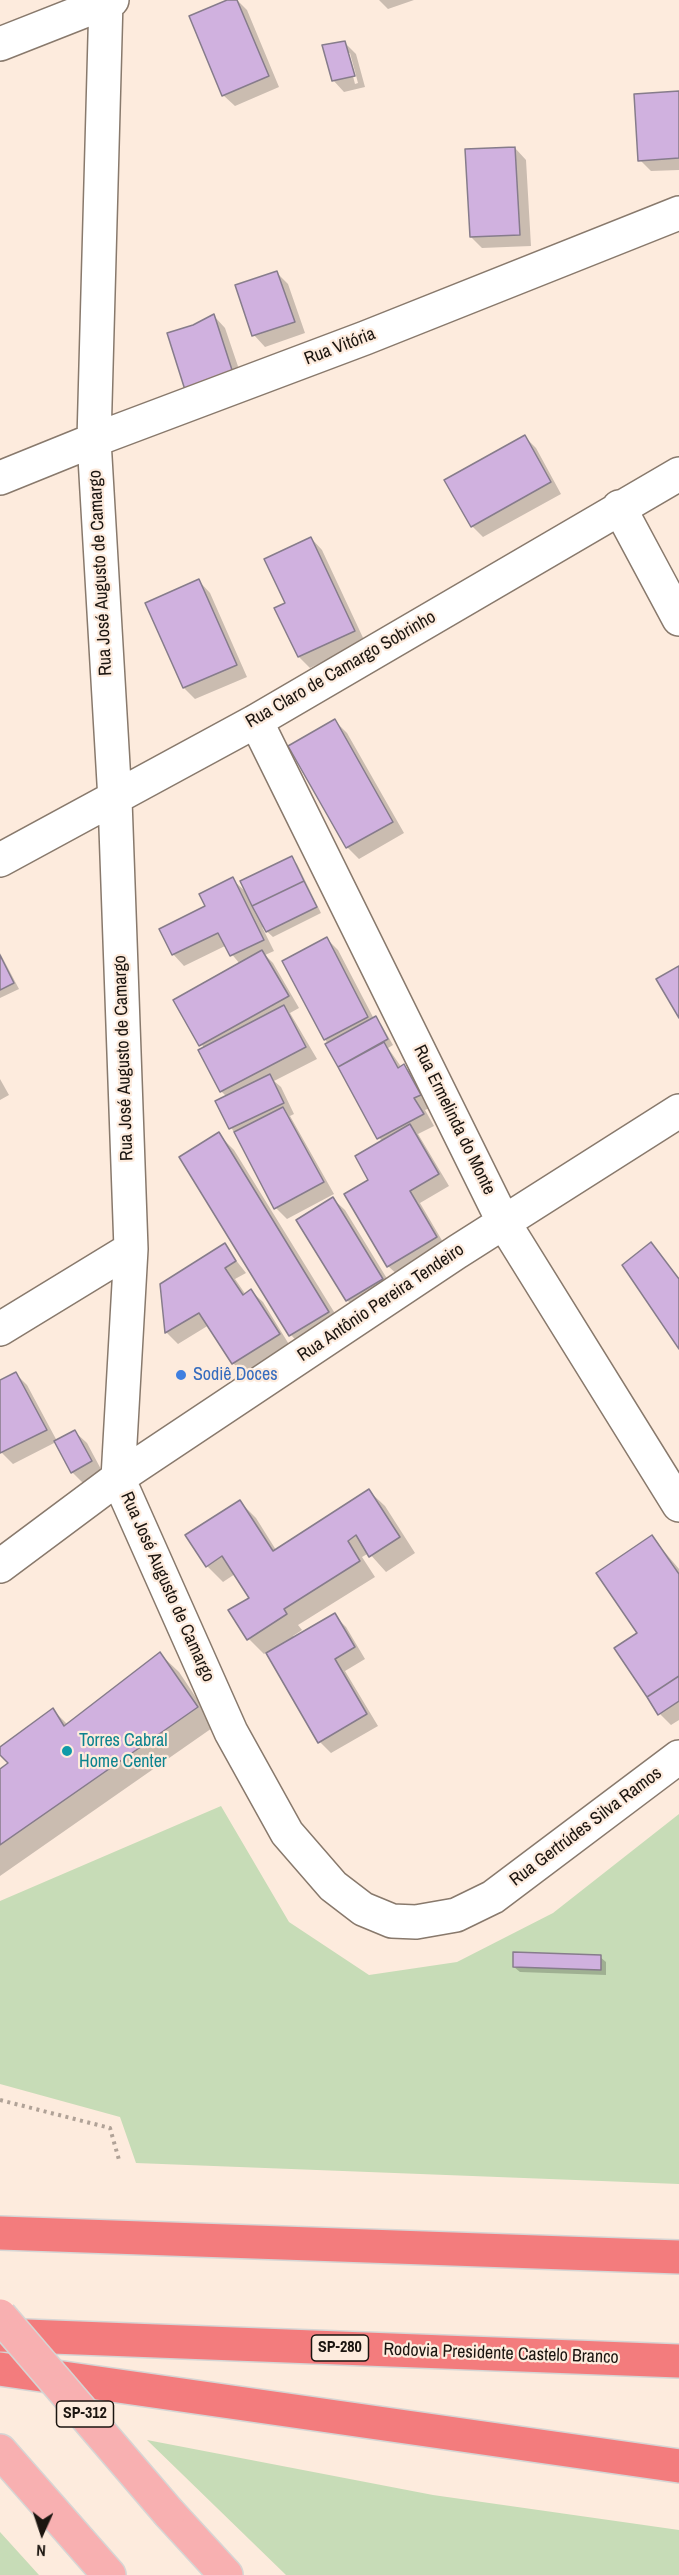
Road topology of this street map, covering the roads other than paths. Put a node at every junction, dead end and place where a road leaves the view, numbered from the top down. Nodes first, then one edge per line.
1 (108, 1) edge
2 (0, 44) edge
3 (679, 213) edge
4 (94, 440) junction
5 (679, 474) edge
6 (0, 478) edge
7 (619, 507) junction
8 (679, 619) edge
9 (256, 721) junction
10 (115, 800) junction
11 (0, 860) edge
12 (679, 1111) edge
13 (504, 1223) junction
14 (131, 1249) junction
15 (0, 1329) edge
16 (118, 1478) junction
17 (679, 1505) edge
18 (0, 1566) edge
19 (679, 1757) edge
20 (493, 1897) joint
21 (0, 2233) edge
22 (679, 2257) edge
23 (0, 2316) edge
24 (0, 2335) edge
25 (679, 2361) edge
26 (0, 2369) edge
27 (0, 2451) edge
28 (679, 2466) edge
29 (109, 2575) edge
30 (226, 2575) edge

1 - 2 street
1 - 4 street, Rua José Augusto de Camargo
3 - 4 street, Rua Vitória
4 - 6 street, Rua Vitória
4 - 10 street, Rua José Augusto de Camargo
5 - 7 street, Rua Claro de Camargo Sobrinho
7 - 8 street
7 - 9 street, Rua Claro de Camargo Sobrinho
9 - 10 street, Rua Claro de Camargo Sobrinho
9 - 13 street, Rua Ermelinda do Monte
10 - 11 street, Rua Claro de Camargo Sobrinho
10 - 14 street, Rua José Augusto de Camargo
12 - 13 street, Rua Antônio Pereira Tendeiro
13 - 16 street, Rua Antônio Pereira Tendeiro
13 - 17 street, Rua Ermelinda do Monte
14 - 15 street
14 - 16 street, Rua José Augusto de Camargo
16 - 18 street, Rua Antônio Pereira Tendeiro
16 - 20 street, Rua José Augusto de Camargo
19 - 20 street, Rua Gertrúdes Silva Ramos
21 - 22 highway
23 - 30 main road, SP-312, bridge
24 - 25 highway, Rodovia Presidente Castelo Branco / SP-280
26 - 28 highway
27 - 29 main road

